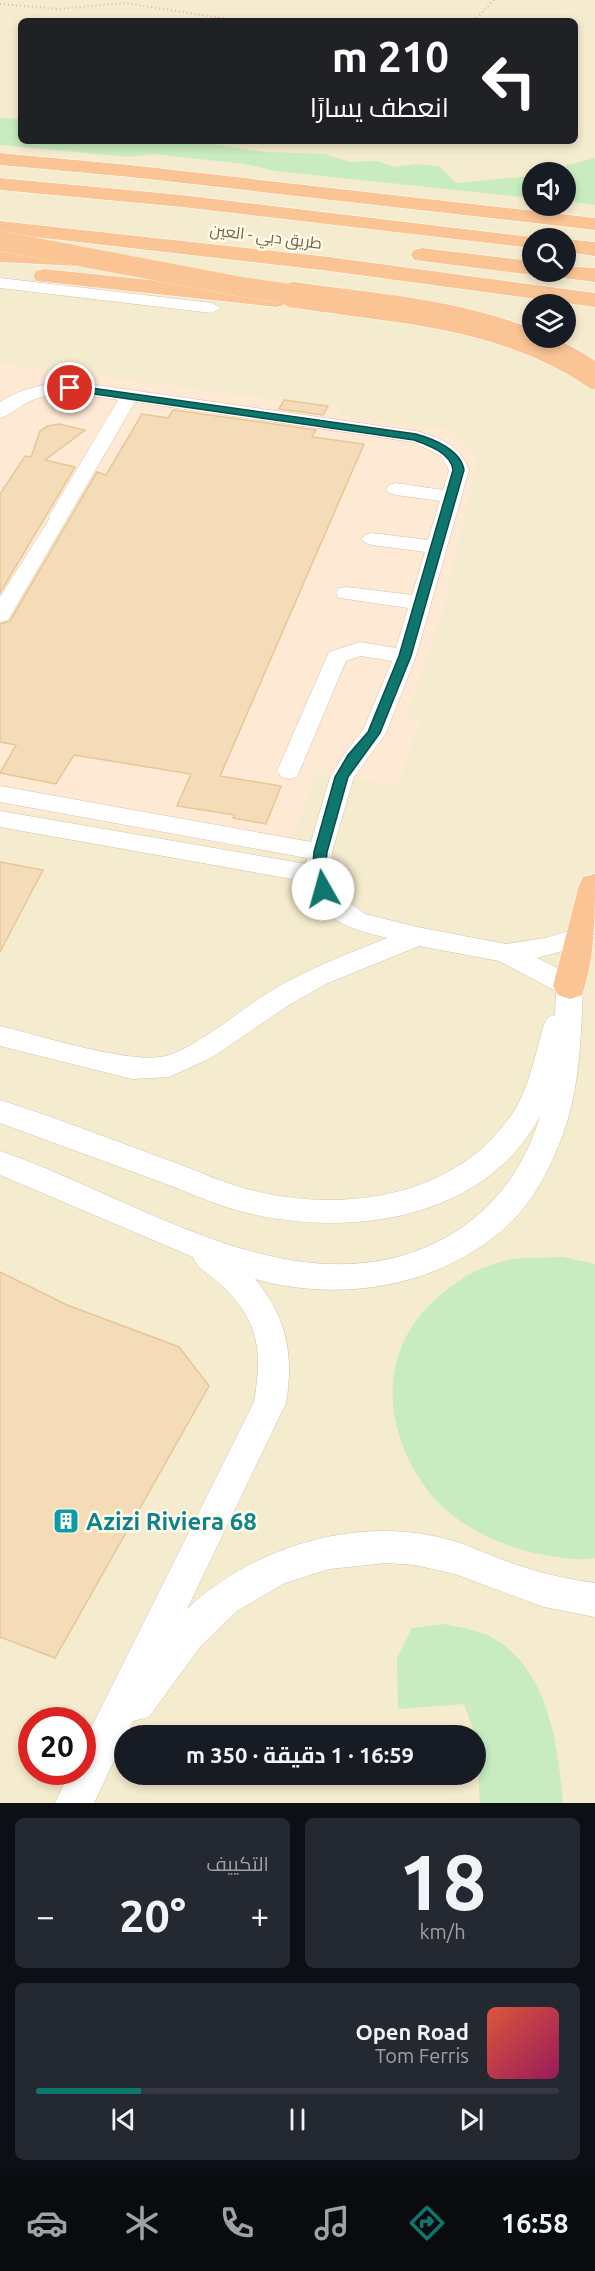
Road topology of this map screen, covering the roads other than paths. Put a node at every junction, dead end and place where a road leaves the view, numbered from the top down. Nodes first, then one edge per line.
1 (0, 159) edge
2 (0, 184) edge
3 (0, 207) edge
4 (595, 224) edge
5 (0, 227) edge
6 (0, 241) edge
7 (522, 241) edge
8 (576, 247) edge
9 (375, 249) dead end
10 (595, 249) edge
11 (399, 252) dead end
12 (0, 255) edge
13 (522, 267) edge
14 (0, 271) edge
15 (576, 273) edge
16 (595, 275) edge
17 (0, 284) edge
18 (477, 285) junction
19 (595, 300) edge
20 (212, 308) dead end
21 (405, 311) junction
22 (595, 376) edge
23 (130, 395) junction
24 (0, 412) edge
25 (396, 489) dead end
26 (451, 497) junction
27 (372, 539) dead end
28 (437, 547) junction
29 (347, 592) dead end
30 (422, 603) junction
31 (0, 615) edge
32 (405, 656) junction
33 (289, 771) dead end
34 (0, 794) edge
35 (0, 819) edge
36 (319, 864) junction
37 (595, 885) edge
38 (417, 936) junction
39 (582, 936) junction
40 (505, 953) junction
41 (570, 986) junction
42 (0, 1036) edge
43 (0, 1111) edge
44 (0, 1163) edge
45 (182, 1239) junction
46 (595, 1600) edge
47 (96, 1756) edge
48 (96, 1760) edge
49 (82, 1785) edge
50 (74, 1803) edge

1 - 4 highway
2 - 7 highway, طريق دبي - العين
3 - 9 highway, طريق دبي - العين
5 - 18 highway
6 - 21 highway, bridge
8 - 10 highway
11 - 13 highway
12 - 18 highway
14 - 21 highway, bridge
15 - 16 highway
17 - 20 street
18 - 19 highway
21 - 22 highway, bridge
23 - 24 street
23 - 26 street
23 - 31 street
25 - 26 street
26 - 28 street
27 - 28 street
28 - 30 street
29 - 30 street
30 - 32 street
32 - 33 street
32 - 36 street
34 - 36 street
35 - 36 street
36 - 38 street
37 - 39 highway
38 - 40 street
38 - 42 street
39 - 40 street
39 - 41 highway
40 - 41 street
41 - 43 street
41 - 45 street
44 - 45 street
45 - 47 street
46 - 48 street
49 - 50 street

